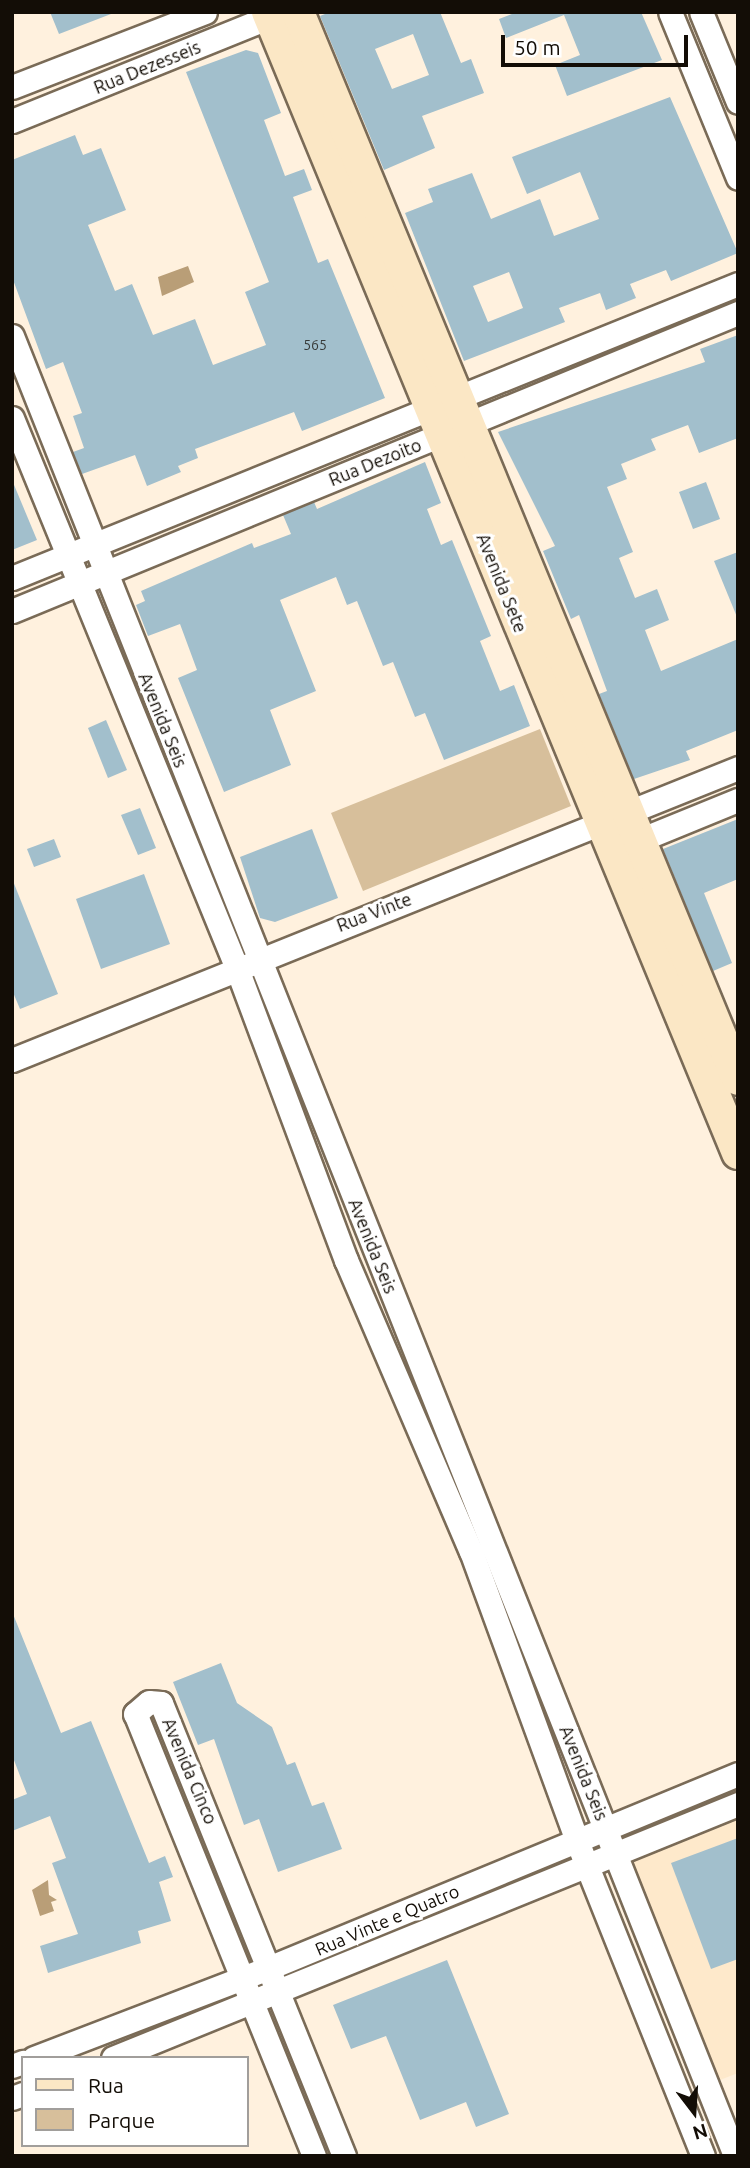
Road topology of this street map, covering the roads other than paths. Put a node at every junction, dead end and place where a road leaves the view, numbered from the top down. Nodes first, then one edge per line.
1 (205, 12) edge
2 (670, 12) edge
3 (701, 12) edge
4 (280, 13) edge
5 (12, 88) edge
6 (738, 102) edge
7 (12, 121) edge
8 (738, 178) edge
9 (738, 284) edge
10 (738, 313) edge
11 (12, 336) edge
12 (448, 415) junction
13 (12, 418) edge
14 (93, 545) junction
15 (68, 555) junction
16 (104, 572) junction
17 (12, 578) edge
18 (79, 583) junction
19 (12, 611) edge
20 (738, 768) edge
21 (738, 800) edge
22 (620, 832) junction
23 (259, 957) junction
24 (236, 966) junction
25 (12, 1060) edge
26 (738, 1079) edge
27 (738, 1153) edge
28 (738, 1774) edge
29 (738, 1804) edge
30 (606, 1829) junction
31 (577, 1841) junction
32 (616, 1854) junction
33 (586, 1866) junction
34 (271, 1968) junction
35 (242, 1976) junction
36 (280, 1990) junction
37 (252, 2002) junction
38 (39, 2056) edge
39 (118, 2056) edge
40 (314, 2156) edge
41 (344, 2156) edge
42 (703, 2156) edge
43 (735, 2156) edge

1 - 5 street, Rua Dezesseis
2 - 8 street
3 - 6 street
4 - 7 street, Rua Dezesseis
4 - 12 street, Avenida Sete
9 - 12 street, Rua Dezoito
10 - 12 street, Rua Dezoito
11 - 14 street, Avenida Seis
12 - 14 street, Rua Dezoito
12 - 16 street, Rua Dezoito
12 - 22 street, Avenida Sete
13 - 15 street, Avenida Seis
14 - 15 street, Rua Dezoito
14 - 16 street, Avenida Seis
15 - 17 street, Rua Dezoito
15 - 18 street, Avenida Seis
16 - 18 street, Rua Dezoito
16 - 23 street, Avenida Seis
18 - 19 street, Rua Dezoito
18 - 24 street, Avenida Seis
20 - 22 street, Rua Vinte
21 - 22 street, Rua Vinte
22 - 23 street, Rua Vinte
22 - 26 street, Avenida Sete
22 - 27 street, Avenida Sete
23 - 24 street, Rua Vinte
23 - 30 street, Avenida Seis
24 - 25 street, Rua Vinte
24 - 31 street, Avenida Seis
28 - 30 street, Rua Vinte e Quatro
29 - 32 street, Rua Vinte e Quatro
30 - 31 street, Rua Vinte e Quatro
30 - 32 street, Avenida Seis
31 - 33 street, Avenida Seis
31 - 34 street, Rua Vinte e Quatro
32 - 33 street, Rua Vinte e Quatro
32 - 43 street, Avenida Seis
33 - 36 street, Rua Vinte e Quatro
33 - 42 street, Avenida Seis
34 - 35 street, Rua Vinte e Quatro
34 - 35 street, Avenida Cinco
34 - 36 street, Avenida Cinco
35 - 37 street, Avenida Cinco
35 - 38 street, Rua Vinte e Quatro
36 - 37 street, Rua Vinte e Quatro
36 - 41 street, Avenida Cinco
37 - 39 street, Rua Vinte e Quatro
37 - 40 street, Avenida Cinco

